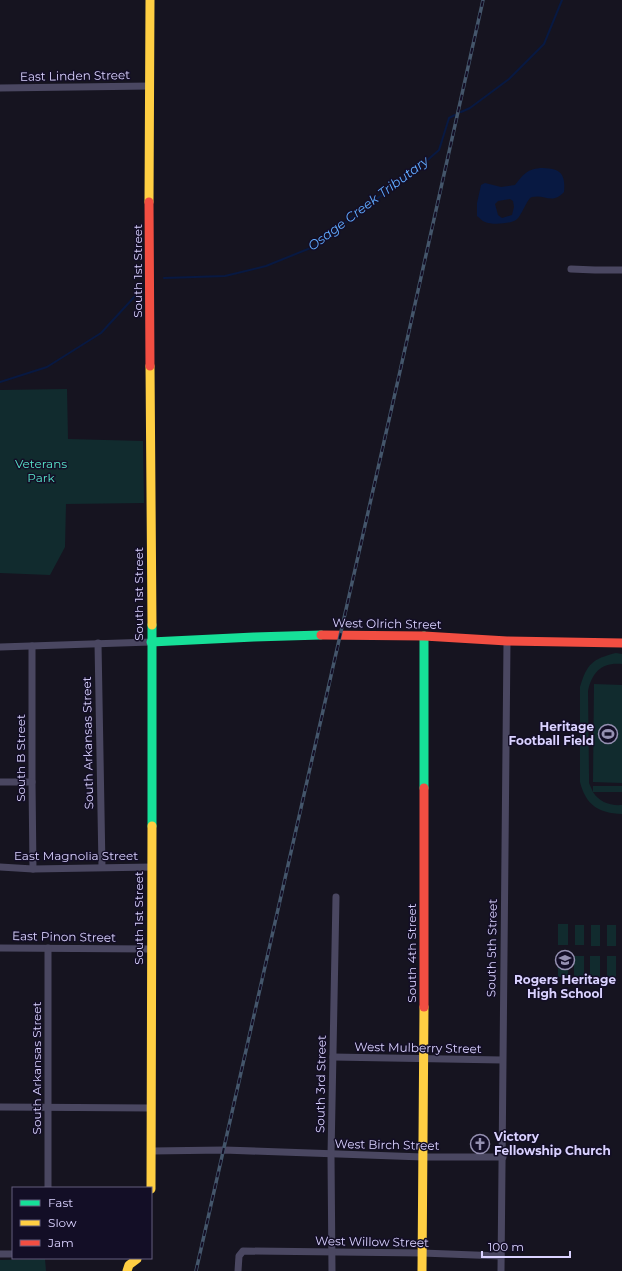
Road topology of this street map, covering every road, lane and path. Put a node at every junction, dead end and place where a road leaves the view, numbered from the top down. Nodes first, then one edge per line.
1 (150, 0) edge
2 (150, 86) junction
3 (0, 88) edge
4 (571, 269) dead end
5 (622, 270) edge
6 (424, 636) junction
7 (507, 641) junction
8 (151, 642) junction
9 (98, 643) junction
10 (622, 643) edge
11 (32, 646) junction
12 (0, 647) edge
13 (0, 782) edge
14 (32, 782) junction
15 (0, 867) edge
16 (102, 867) junction
17 (152, 868) junction
18 (34, 869) junction
19 (336, 897) dead end
20 (0, 948) edge
21 (48, 948) junction
22 (151, 949) junction
23 (333, 1056) junction
24 (424, 1060) junction
25 (502, 1060) junction
26 (0, 1107) edge
27 (48, 1107) junction
28 (151, 1108) junction
29 (152, 1151) junction
30 (331, 1155) junction
31 (423, 1157) junction
32 (503, 1157) junction
33 (48, 1187) edge
34 (151, 1187) edge
35 (332, 1252) junction
36 (422, 1253) junction
37 (0, 1254) edge
38 (12, 1254) edge
39 (501, 1256) junction
40 (134, 1259) edge
41 (135, 1259) edge
42 (127, 1271) edge
43 (136, 1271) edge
44 (238, 1271) edge
45 (332, 1271) edge
46 (422, 1271) edge
47 (501, 1271) edge

1 - 2 street, South 1st Street
2 - 3 street, East Linden Street
2 - 8 street, South 1st Street
4 - 5 street
6 - 7 street, West Olrich Street
6 - 8 street, West Olrich Street
6 - 24 street, South 4th Street
7 - 10 street, West Olrich Street
7 - 25 street, South 5th Street
8 - 9 street
8 - 17 street, South 1st Street
9 - 11 street
9 - 16 street, South Arkansas Street
11 - 12 street
11 - 14 street, South B Street
13 - 14 street
14 - 18 street, South B Street
15 - 18 street, East Magnolia Street
16 - 17 street, East Magnolia Street
16 - 18 street, East Magnolia Street
17 - 22 street, South 1st Street
19 - 23 street, South 3rd Street
20 - 21 street, East Pinon Street
21 - 22 street, East Pinon Street
21 - 27 street, South Arkansas Street
22 - 28 street, South 1st Street
23 - 24 street, West Mulberry Street
23 - 30 street, South 3rd Street
24 - 25 street, West Mulberry Street
24 - 31 street, South 4th Street
25 - 32 street, South 5th Street
26 - 27 street
27 - 28 street
27 - 33 street, South Arkansas Street
28 - 29 street, South 1st Street
29 - 30 street, West Birch Street
29 - 34 street, South 1st Street
30 - 31 street, West Birch Street
30 - 35 street, South 3rd Street
31 - 32 street, West Birch Street
31 - 36 street, South 4th Street
32 - 39 street, South 5th Street
35 - 36 street, West Willow Street
35 - 44 street, West Willow Street
35 - 45 street, South 3rd Street
36 - 39 street, West Willow Street
36 - 46 street, South 4th Street
37 - 38 street
39 - 47 street, South 5th Street
40 - 42 street
41 - 43 street

